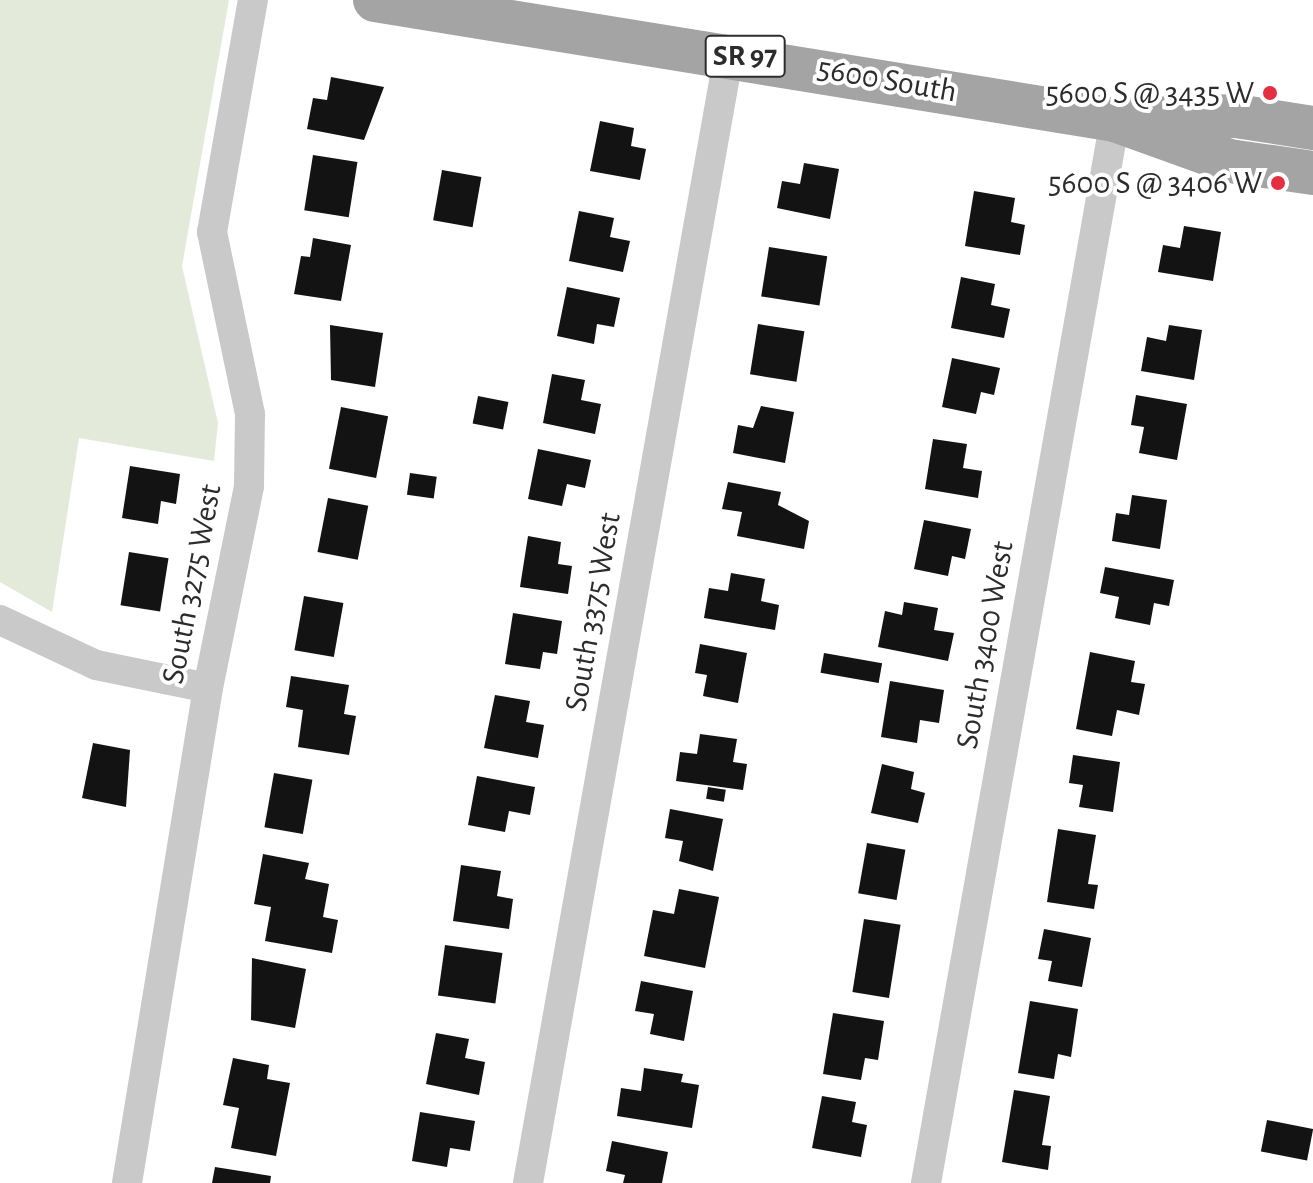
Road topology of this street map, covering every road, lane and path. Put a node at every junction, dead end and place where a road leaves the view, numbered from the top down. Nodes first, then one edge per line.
1 (253, 0) edge
2 (375, 0) edge
3 (729, 53) junction
4 (1115, 120) junction
5 (1313, 128) edge
6 (1313, 173) edge
7 (0, 620) edge
8 (208, 688) junction
9 (127, 1183) edge
10 (528, 1183) edge
11 (926, 1183) edge

1 - 8 street, South 3275 West
2 - 3 main road, 5600 South / SR 97
3 - 4 main road, 5600 South / SR 97
3 - 10 street, South 3375 West
4 - 5 main road, 5600 South / SR 97
4 - 6 main road, 5600 South / SR 97
4 - 11 street, South 3400 West
7 - 8 street
8 - 9 street, South 3275 West

